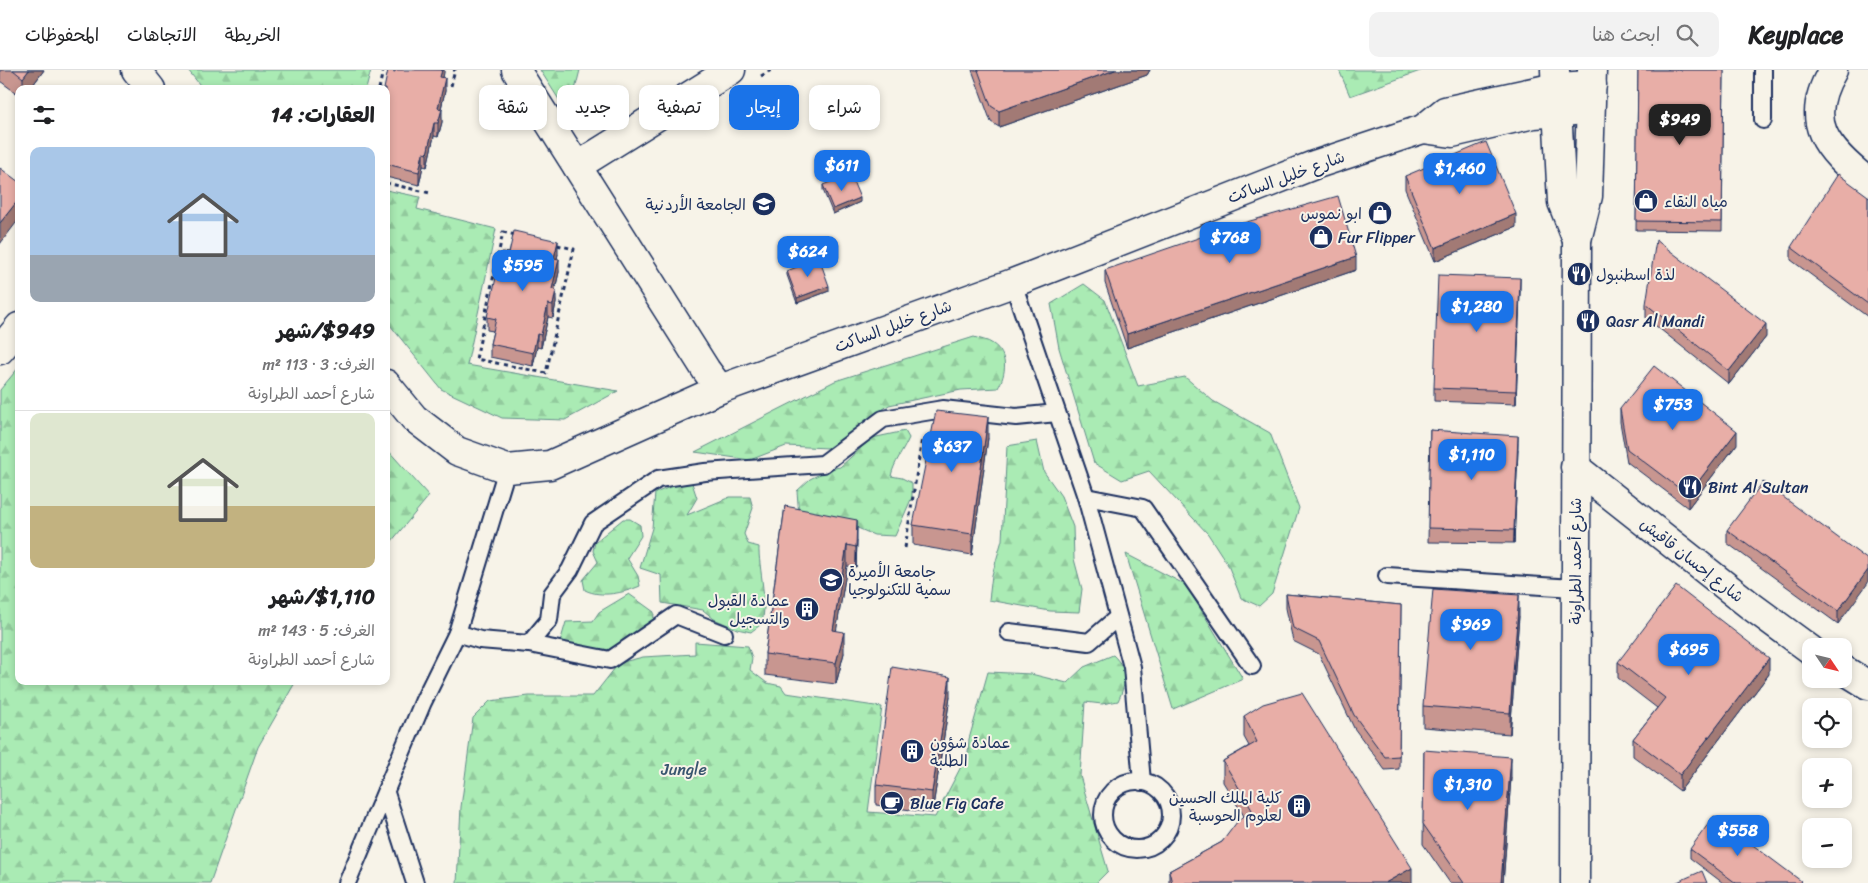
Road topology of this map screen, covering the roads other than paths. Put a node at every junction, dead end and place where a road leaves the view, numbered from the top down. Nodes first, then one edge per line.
1 (136, 70) edge
2 (516, 70) edge
3 (730, 70) edge
4 (1763, 70) edge
5 (1833, 70) edge
6 (148, 85) edge
7 (1592, 88) edge
8 (1556, 90) edge
9 (1763, 120) dead end
10 (577, 166) junction
11 (1868, 182) edge
12 (1577, 240) junction
13 (1013, 283) junction
14 (15, 332) edge
15 (0, 350) edge
16 (390, 389) edge
17 (720, 389) junction
18 (1056, 413) junction
19 (1575, 467) junction
20 (508, 469) junction
21 (1086, 497) junction
22 (1387, 576) dead end
23 (1574, 588) junction
24 (1118, 617) junction
25 (1009, 632) dead end
26 (457, 633) junction
27 (724, 634) dead end
28 (1802, 643) edge
29 (529, 644) junction
30 (1252, 666) dead end
31 (1852, 675) edge
32 (1868, 685) edge
33 (1142, 782) junction
34 (386, 793) junction
35 (347, 883) edge
36 (415, 883) edge
37 (1574, 883) edge

1 - 6 street
2 - 10 street
3 - 10 street
4 - 9 lane
5 - 11 street
7 - 8 street, شارع خليل الساكت
7 - 12 street, شارع أحمد الطراونة
8 - 12 street, شارع أحمد الطراونة
8 - 13 street, شارع خليل الساكت
10 - 17 street
12 - 19 street, شارع أحمد الطراونة
13 - 17 street, شارع خليل الساكت
13 - 18 lane
14 - 15 street
16 - 20 street, شارع خليل الساكت
17 - 20 street, شارع خليل الساكت
18 - 21 lane
18 - 29 lane
19 - 23 street, شارع أحمد الطراونة
19 - 28 street, شارع إحسان قاقيش
20 - 26 lane
21 - 24 lane
21 - 30 lane
22 - 23 lane
23 - 37 street, شارع أحمد الطراونة
24 - 25 lane
24 - 33 lane
26 - 29 lane
26 - 34 lane
27 - 29 lane
31 - 32 street
33 - 33 lane
34 - 35 lane
34 - 36 lane

